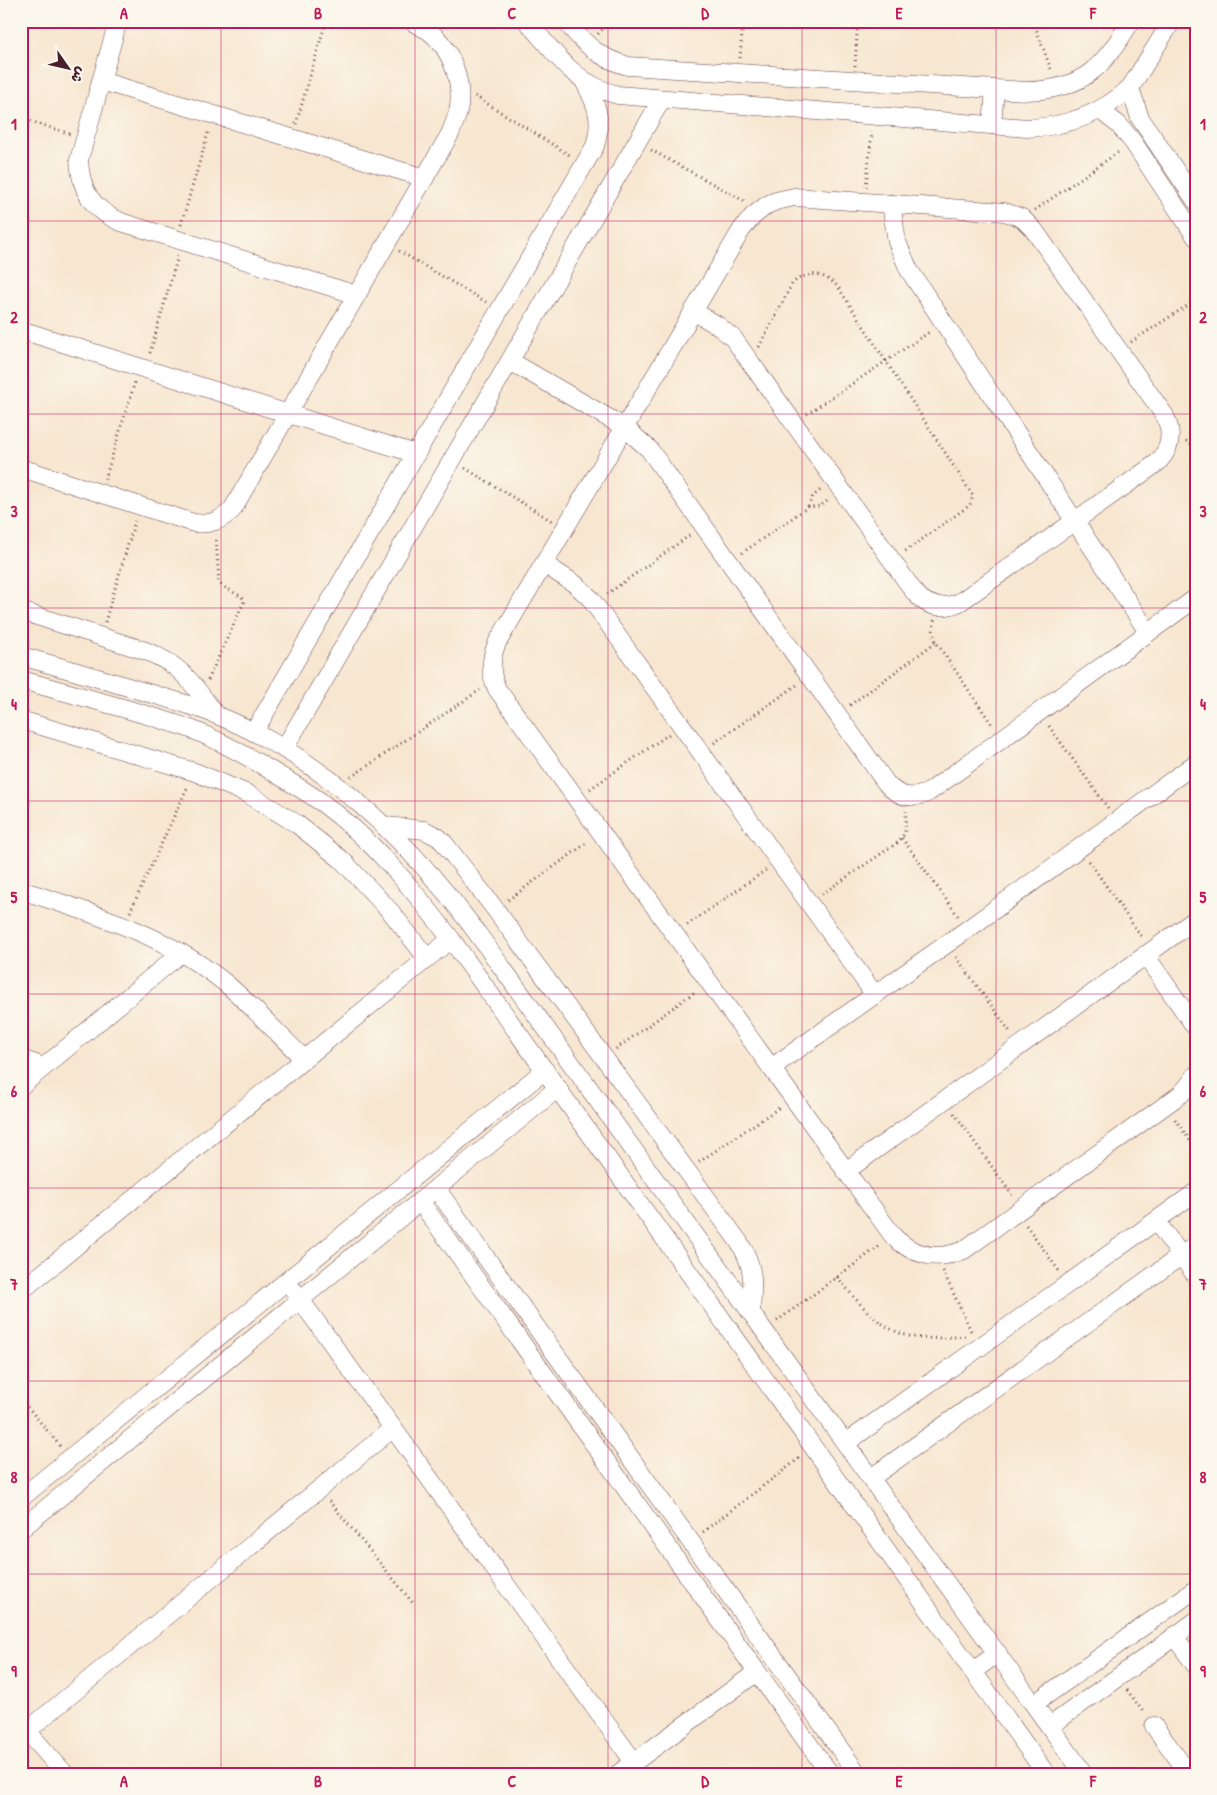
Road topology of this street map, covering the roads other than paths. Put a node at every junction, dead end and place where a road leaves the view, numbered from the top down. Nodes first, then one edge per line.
1 (118, 21) edge
2 (412, 21) edge
3 (527, 21) edge
4 (565, 21) edge
5 (1131, 21) edge
6 (1172, 21) edge
7 (102, 81) junction
8 (584, 81) junction
9 (1130, 88) junction
10 (995, 90) junction
11 (662, 99) junction
12 (1100, 110) junction
13 (992, 125) junction
14 (425, 178) junction
15 (1196, 201) edge
16 (891, 204) junction
17 (1196, 237) edge
18 (357, 295) junction
19 (693, 311) junction
20 (21, 330) edge
21 (510, 361) junction
22 (288, 414) junction
23 (624, 427) junction
24 (416, 454) junction
25 (21, 468) edge
26 (1075, 521) junction
27 (544, 564) junction
28 (1196, 598) edge
29 (21, 611) edge
30 (1148, 632) junction
31 (21, 656) edge
32 (21, 680) edge
33 (216, 714) junction
34 (21, 720) edge
35 (254, 732) junction
36 (284, 749) junction
37 (1196, 763) edge
38 (386, 826) junction
39 (21, 890) edge
40 (1196, 919) edge
41 (451, 939) junction
42 (181, 953) junction
43 (1148, 953) junction
44 (427, 958) junction
45 (515, 985) junction
46 (875, 995) junction
47 (494, 1000) junction
48 (1196, 1028) edge
49 (21, 1059) edge
50 (304, 1059) junction
51 (44, 1066) junction
52 (771, 1068) junction
53 (545, 1070) junction
54 (1196, 1075) edge
55 (21, 1086) edge
56 (558, 1088) junction
57 (846, 1171) junction
58 (436, 1188) junction
59 (1196, 1192) edge
60 (420, 1202) junction
61 (1156, 1220) junction
62 (1196, 1245) edge
63 (1181, 1256) junction
64 (1196, 1276) edge
65 (287, 1281) junction
66 (21, 1292) edge
67 (300, 1300) junction
68 (751, 1311) junction
69 (393, 1428) junction
70 (846, 1443) junction
71 (871, 1478) junction
72 (21, 1498) edge
73 (21, 1528) edge
74 (1196, 1589) edge
75 (1196, 1621) edge
76 (1174, 1636) junction
77 (998, 1653) junction
78 (1196, 1666) edge
79 (973, 1671) junction
80 (757, 1672) junction
81 (1034, 1704) junction
82 (1050, 1726) junction
83 (1154, 1726) road end
84 (24, 1733) edge
85 (634, 1762) junction
86 (65, 1774) edge
87 (618, 1774) edge
88 (830, 1774) edge
89 (858, 1774) edge
90 (1046, 1774) edge
91 (1084, 1774) edge
92 (1189, 1774) edge

1 - 7 street
2 - 14 street
3 - 8 street
4 - 10 street
5 - 10 street
6 - 9 street
7 - 14 street
7 - 18 street
8 - 11 street
8 - 24 street
9 - 12 street
9 - 15 street
10 - 13 street
11 - 13 street
11 - 21 street
12 - 13 street
12 - 17 street
14 - 18 street
16 - 19 street
16 - 26 street
16 - 26 street
18 - 22 street
19 - 23 street
19 - 26 street
20 - 22 street
21 - 23 street
21 - 36 street
22 - 24 street
22 - 25 street
23 - 27 street
23 - 30 street
24 - 35 street
26 - 30 street
27 - 46 street
27 - 52 street
28 - 30 street
29 - 33 street
31 - 33 street
32 - 41 street
33 - 35 street
34 - 44 street
35 - 36 street
36 - 38 street
37 - 46 street
38 - 45 street
38 - 68 street
39 - 42 street
40 - 43 street
41 - 44 street
41 - 47 street
42 - 50 street
42 - 51 street
43 - 48 street
43 - 57 street
44 - 50 street
45 - 47 street
45 - 68 street
46 - 52 street
47 - 53 street
49 - 51 street
50 - 66 street
51 - 55 street
52 - 57 street
53 - 56 street
53 - 65 street
54 - 57 street
56 - 58 street
56 - 79 street
58 - 60 street
58 - 89 street
59 - 61 street
60 - 67 street
60 - 80 street
61 - 63 street
61 - 70 street
62 - 63 street
63 - 64 street
63 - 71 street
65 - 67 street
65 - 72 street
67 - 69 street
67 - 73 street
68 - 70 street
69 - 84 street
69 - 85 street
70 - 71 street
71 - 77 street
74 - 81 street
75 - 76 street
76 - 78 street
76 - 82 street
77 - 79 street
77 - 81 street
79 - 90 street
80 - 85 street
80 - 88 street
81 - 82 street
82 - 91 street
83 - 92 street
84 - 86 street
85 - 87 street

